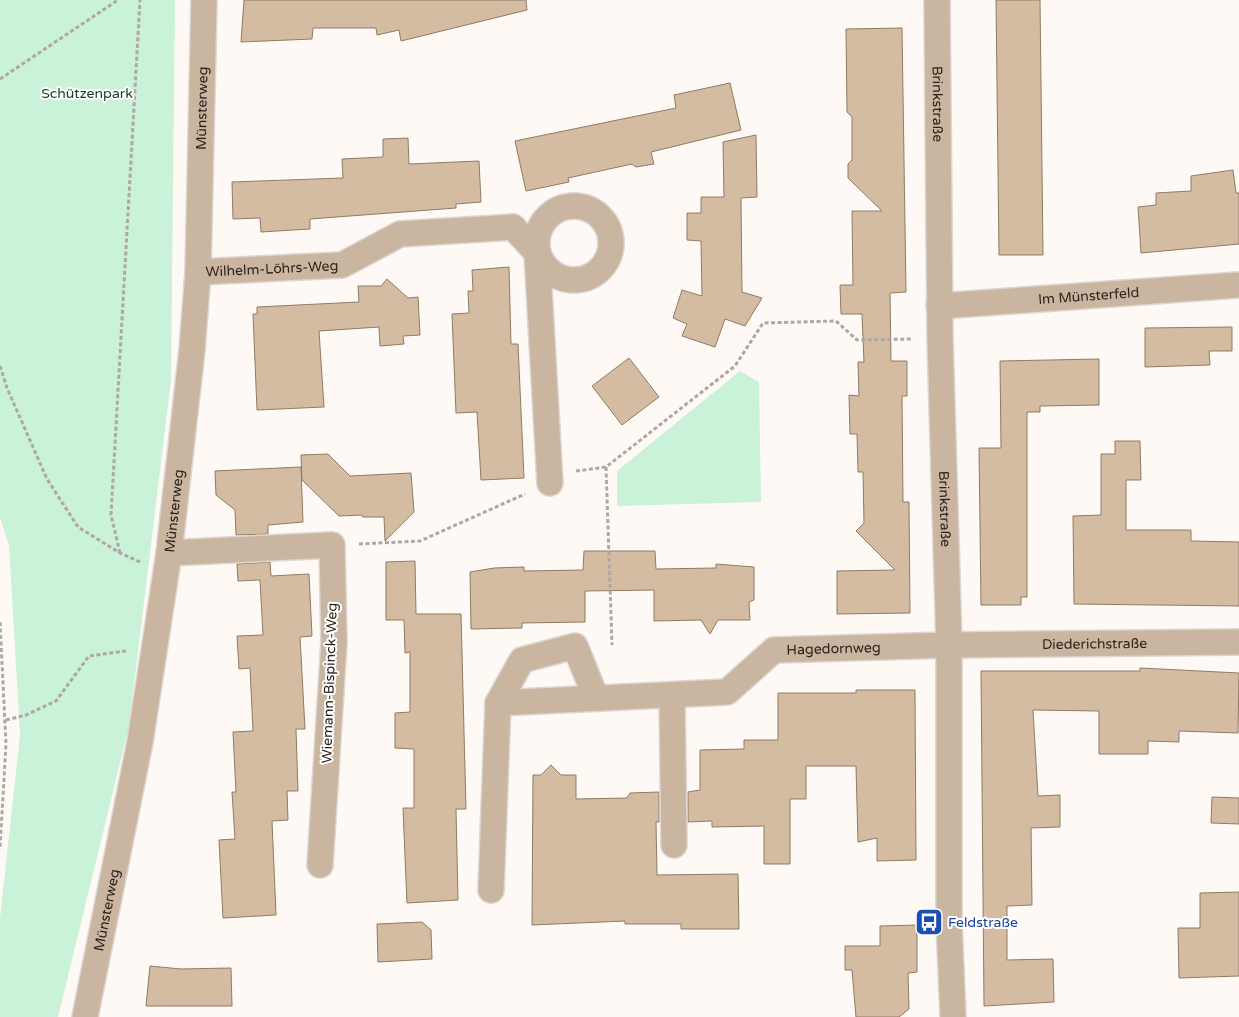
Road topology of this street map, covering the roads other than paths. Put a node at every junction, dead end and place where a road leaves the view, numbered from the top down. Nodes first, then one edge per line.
1 (204, 0) edge
2 (937, 0) edge
3 (198, 272) junction
4 (1239, 285) edge
5 (940, 306) junction
6 (550, 483) road end
7 (169, 553) junction
8 (1239, 642) edge
9 (949, 645) junction
10 (672, 695) junction
11 (596, 698) junction
12 (498, 703) junction
13 (674, 846) dead end
14 (320, 865) dead end
15 (491, 890) dead end
16 (85, 1017) edge
17 (953, 1017) edge

1 - 3 street, Münsterweg
2 - 5 street, Brinkstraße
3 - 6 street, Wilhelm-Löhrs-Weg
3 - 7 street, Münsterweg
4 - 5 street, Im Münsterfeld
5 - 9 street, Brinkstraße
7 - 14 street, Wiemann-Bispinck-Weg
7 - 16 street, Münsterweg
8 - 9 street, Diederichstraße
9 - 10 street, Hagedornweg
9 - 17 street, Brinkstraße
10 - 11 street, Hagedornweg
10 - 13 street
11 - 12 street, Hagedornweg
11 - 12 street
12 - 15 street

